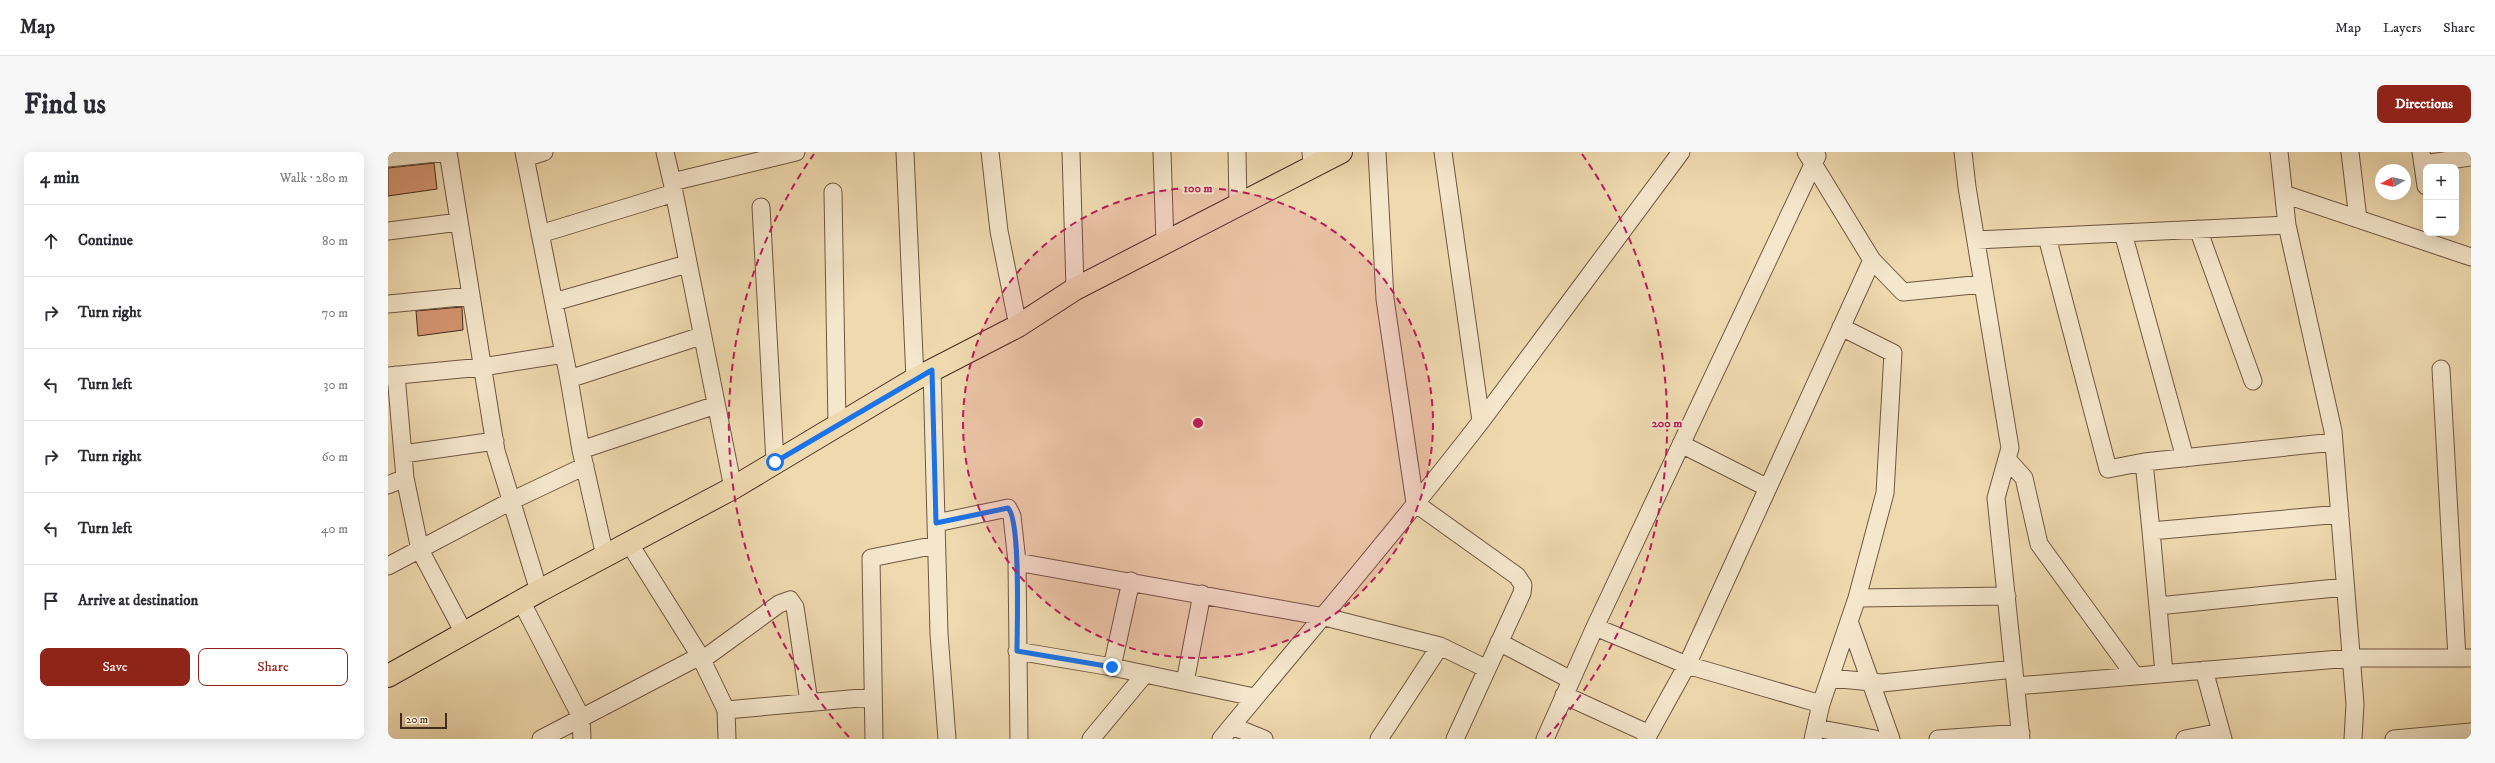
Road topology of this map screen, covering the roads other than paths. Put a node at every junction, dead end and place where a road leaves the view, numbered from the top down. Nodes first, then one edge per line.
1 (447, 152) edge
2 (544, 152) edge
3 (665, 152) edge
4 (796, 152) edge
5 (905, 152) edge
6 (990, 152) edge
7 (1071, 152) edge
8 (1162, 152) edge
9 (1237, 152) edge
10 (1341, 152) edge
11 (1377, 152) edge
12 (1443, 152) edge
13 (1681, 152) edge
14 (1963, 152) edge
15 (2279, 152) edge
16 (2350, 152) edge
17 (524, 155) edge
18 (1813, 156) edge
19 (2471, 157) edge
20 (388, 158) edge
21 (2422, 158) edge
22 (1312, 159) edge
23 (673, 187) junction
24 (833, 192) dead end
25 (2284, 194) junction
26 (1238, 206) junction
27 (762, 207) dead end
28 (2358, 219) junction
29 (459, 222) junction
30 (2287, 225) junction
31 (2198, 229) junction
32 (388, 231) edge
33 (2122, 233) junction
34 (540, 234) junction
35 (2047, 237) junction
36 (2434, 239) edge
37 (1976, 240) junction
38 (1165, 244) junction
39 (2471, 257) edge
40 (1872, 260) junction
41 (687, 264) junction
42 (1983, 284) junction
43 (1075, 288) junction
44 (471, 296) junction
45 (554, 302) junction
46 (388, 304) edge
47 (1018, 326) junction
48 (1841, 328) junction
49 (701, 336) junction
50 (564, 354) junction
51 (482, 367) junction
52 (2441, 369) dead end
53 (923, 374) junction
54 (392, 375) edge
55 (569, 378) junction
56 (2253, 381) dead end
57 (716, 405) junction
58 (394, 412) edge
59 (1481, 421) junction
60 (837, 424) junction
61 (494, 441) junction
62 (2334, 442) junction
63 (1681, 444) junction
64 (403, 454) junction
65 (583, 458) junction
66 (2185, 458) junction
67 (2007, 459) junction
68 (775, 462) junction
69 (2144, 462) junction
70 (405, 478) junction
71 (388, 485) edge
72 (732, 488) junction
73 (1768, 488) junction
74 (511, 501) junction
75 (1415, 503) junction
76 (2340, 514) junction
77 (936, 523) junction
78 (2151, 531) junction
79 (629, 543) junction
80 (936, 545) junction
81 (420, 550) junction
82 (605, 556) junction
83 (1017, 562) junction
84 (388, 566) edge
85 (1131, 581) junction
86 (2345, 587) junction
87 (1202, 594) junction
88 (530, 596) junction
89 (2006, 596) junction
90 (1857, 598) junction
91 (2158, 606) junction
92 (1325, 617) junction
93 (1850, 621) junction
94 (1595, 626) junction
95 (464, 633) junction
96 (1499, 642) junction
97 (1440, 646) junction
98 (1017, 651) junction
99 (701, 658) junction
100 (2351, 658) junction
101 (2464, 658) edge
102 (1687, 665) junction
103 (1112, 667) junction
104 (1487, 669) junction
105 (2014, 669) junction
106 (2204, 670) junction
107 (2164, 673) junction
108 (1145, 674) junction
109 (388, 676) edge
110 (2135, 676) junction
111 (1830, 678) junction
112 (1185, 682) junction
113 (1871, 682) junction
114 (2016, 686) junction
115 (1567, 688) junction
116 (872, 697) junction
117 (1254, 697) junction
118 (808, 702) junction
119 (1821, 704) junction
120 (726, 710) junction
121 (581, 717) junction
122 (1232, 726) junction
123 (2471, 732) edge
124 (1815, 734) edge
125 (2222, 735) edge
126 (2021, 736) edge
127 (1648, 737) edge
128 (541, 739) edge
129 (582, 739) edge
130 (727, 739) edge
131 (874, 739) edge
132 (947, 739) edge
133 (1019, 739) edge
134 (1091, 739) edge
135 (1220, 739) edge
136 (1264, 739) edge
137 (1379, 739) edge
138 (1455, 739) edge
139 (1544, 739) edge
140 (1875, 739) edge
141 (1891, 739) edge
142 (1938, 739) edge
143 (2185, 739) edge
144 (2353, 739) edge
145 (2394, 739) edge

1 - 20 street
1 - 29 street
2 - 17 street
3 - 23 street
4 - 23 street
5 - 53 street
6 - 47 street
7 - 43 street
8 - 38 street
9 - 26 street
10 - 22 main road
11 - 75 street
12 - 59 street
13 - 59 street
14 - 37 street
15 - 25 street
16 - 28 street
17 - 34 street
18 - 40 street
18 - 63 street
19 - 21 street
22 - 26 main road
23 - 34 street
23 - 41 street
24 - 60 street
25 - 28 street
25 - 30 street
26 - 38 main road
27 - 68 street
28 - 36 street
29 - 32 street
29 - 44 street
30 - 31 street
30 - 62 street
31 - 33 street
31 - 56 street
33 - 35 street
33 - 66 street
34 - 45 street
35 - 37 street
35 - 69 street
36 - 39 street
37 - 42 street
38 - 43 main road
40 - 42 street
40 - 48 street
41 - 45 street
41 - 49 street
42 - 67 street
43 - 47 main road
44 - 46 street
44 - 51 street
45 - 50 street
47 - 53 main road
48 - 73 street
48 - 90 street
49 - 55 street
49 - 57 street
50 - 51 street
50 - 55 street
51 - 54 street
51 - 61 street
52 - 101 street
53 - 60 main road
53 - 77 street
54 - 58 street
55 - 65 street
57 - 65 street
57 - 72 street
58 - 64 street
59 - 75 street
60 - 68 main road
61 - 64 street
61 - 74 street
62 - 66 street
62 - 76 street
63 - 73 street
63 - 94 street
64 - 70 street
65 - 74 street
65 - 82 street
66 - 69 street
67 - 89 street
67 - 110 street
68 - 72 main road
69 - 78 street
70 - 71 street
70 - 81 street
72 - 79 main road
73 - 102 street
74 - 81 street
74 - 88 street
75 - 92 street
75 - 96 street
76 - 78 street
76 - 86 street
77 - 80 street
77 - 83 street
78 - 91 street
79 - 82 main road
79 - 99 street
80 - 116 street
80 - 132 street
81 - 84 street
81 - 95 street
82 - 88 main road
83 - 85 street
83 - 98 street
85 - 87 street
85 - 103 street
86 - 91 street
86 - 100 street
87 - 92 street
87 - 112 street
88 - 95 main road
88 - 121 street
89 - 90 street
89 - 105 street
90 - 93 street
91 - 107 street
92 - 97 street
92 - 117 street
93 - 111 street
93 - 113 street
94 - 102 street
94 - 115 street
95 - 109 main road
96 - 104 street
96 - 115 street
97 - 104 street
97 - 137 street
98 - 103 street
98 - 133 street
99 - 118 street
99 - 120 street
99 - 121 street
100 - 101 street
100 - 106 street
100 - 144 street
102 - 119 street
102 - 127 street
103 - 108 street
104 - 138 street
105 - 113 street
105 - 114 street
106 - 107 street
106 - 125 street
107 - 110 street
108 - 112 street
108 - 134 street
110 - 114 street
111 - 113 street
111 - 119 street
112 - 117 street
113 - 141 street
114 - 126 street
115 - 127 street
115 - 139 street
116 - 118 street
116 - 131 street
117 - 122 street
118 - 120 street
119 - 124 street
120 - 130 street
121 - 128 street
121 - 129 street
122 - 135 street
122 - 136 street
123 - 145 street
124 - 140 street
125 - 143 street
126 - 142 street

